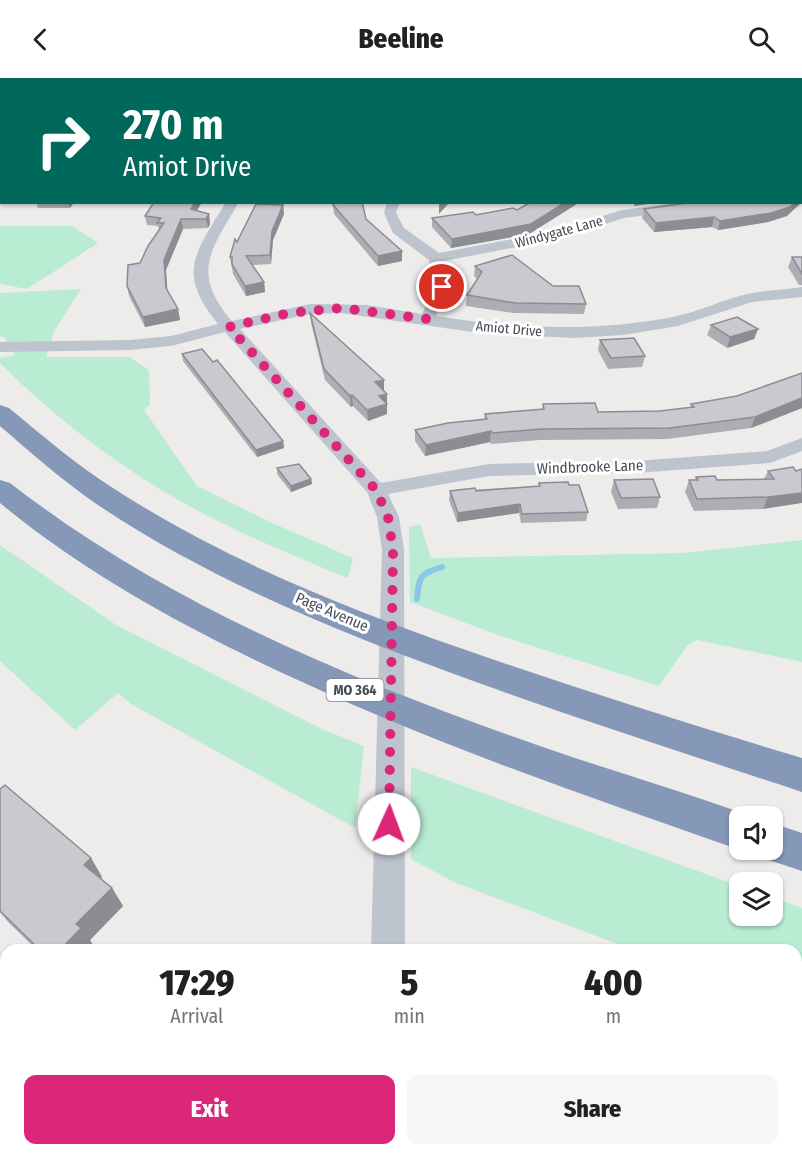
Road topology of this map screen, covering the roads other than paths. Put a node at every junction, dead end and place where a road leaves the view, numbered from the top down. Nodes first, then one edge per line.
1 (232, 204) edge
2 (393, 204) edge
3 (702, 204) edge
4 (610, 206) dead end
5 (622, 214) junction
6 (436, 258) junction
7 (802, 292) edge
8 (427, 319) junction
9 (229, 327) junction
10 (5, 347) edge
11 (0, 412) edge
12 (802, 444) edge
13 (0, 489) edge
14 (376, 490) junction
15 (802, 775) edge
16 (729, 827) edge
17 (783, 846) edge
18 (802, 852) edge
19 (388, 944) edge

1 - 9 street
2 - 6 street
3 - 5 street, Windygate Lane
4 - 5 street
5 - 6 street, Windygate Lane
6 - 8 street
7 - 8 street, Amiot Drive
8 - 9 street, Amiot Drive
9 - 10 street, Amiot Drive
9 - 14 street
11 - 15 highway, Page Avenue
12 - 14 street, Windbrooke Lane
13 - 16 highway, MO 364
14 - 19 street
17 - 18 highway

